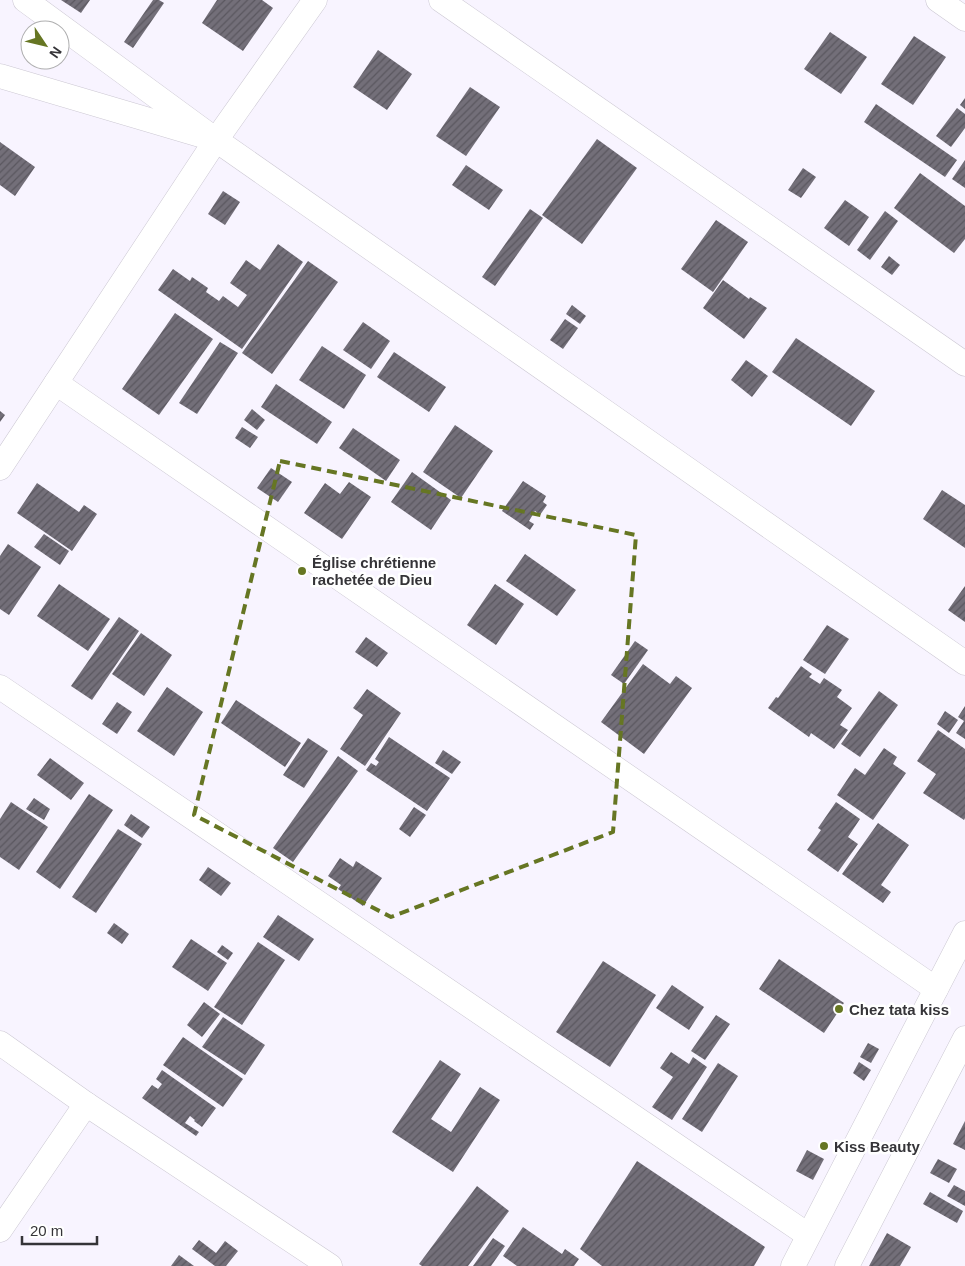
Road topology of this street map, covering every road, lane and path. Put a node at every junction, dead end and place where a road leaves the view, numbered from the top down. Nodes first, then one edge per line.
1 (25, 0) edge
2 (315, 0) edge
3 (441, 0) edge
4 (938, 0) edge
5 (965, 19) edge
6 (0, 76) edge
7 (216, 140) junction
8 (965, 364) edge
9 (56, 383) junction
10 (0, 468) edge
11 (965, 663) edge
12 (0, 687) edge
13 (965, 933) edge
14 (936, 989) junction
15 (965, 1038) edge
16 (0, 1043) edge
17 (86, 1104) junction
18 (0, 1230) edge
19 (808, 1236) junction
20 (330, 1266) edge
21 (793, 1266) edge
22 (847, 1266) edge

1 - 7 street
2 - 7 street
3 - 8 street
4 - 5 street
6 - 7 street
7 - 9 street
7 - 11 street
9 - 10 street
9 - 14 street
12 - 19 street
13 - 14 street
14 - 19 street
15 - 22 street
16 - 17 street
17 - 18 street
17 - 20 street
19 - 21 street

